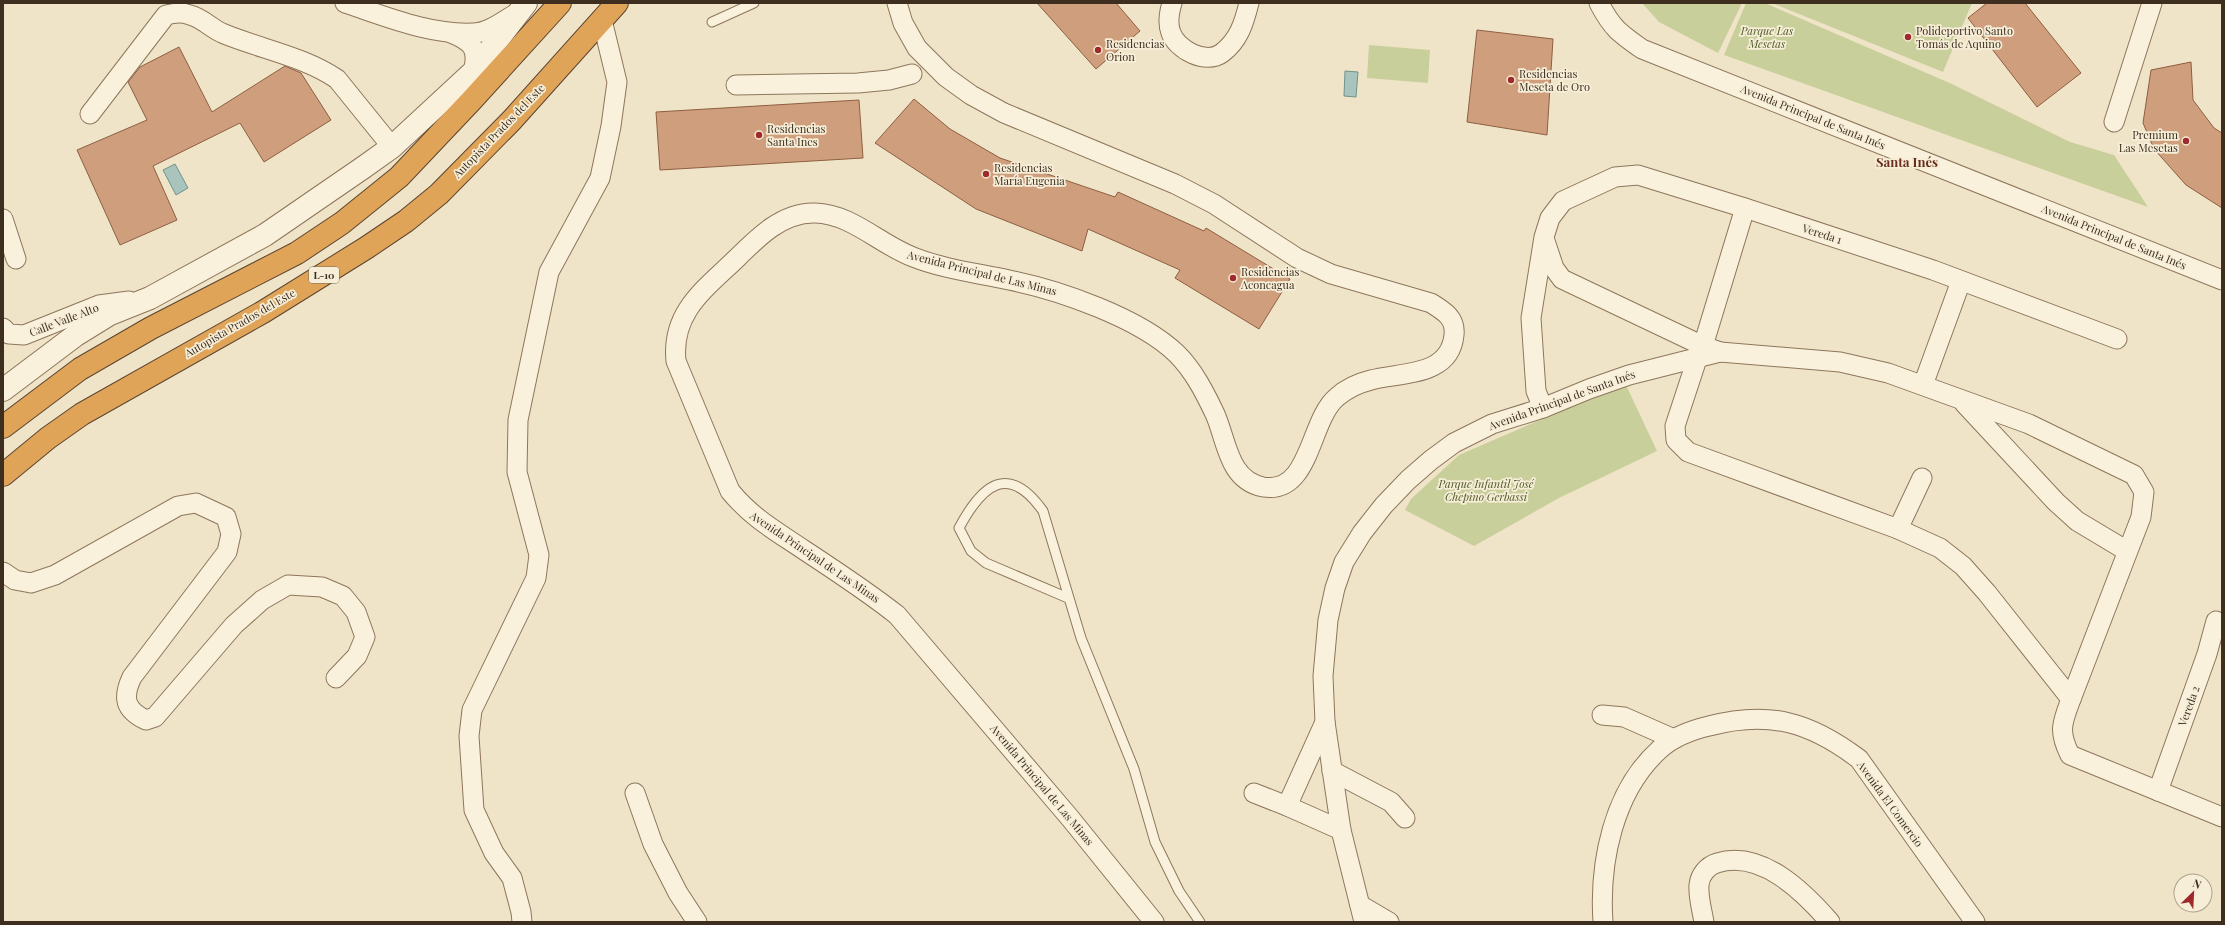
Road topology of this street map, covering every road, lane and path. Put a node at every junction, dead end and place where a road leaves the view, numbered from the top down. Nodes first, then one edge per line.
1 (345, 3) edge
2 (560, 3) edge
3 (617, 3) edge
4 (754, 3) edge
5 (897, 3) edge
6 (1172, 3) edge
7 (1249, 3) edge
8 (1598, 3) edge
9 (2152, 3) edge
10 (523, 7) edge
11 (602, 20) junction
12 (712, 22) dead end
13 (444, 30) junction
14 (473, 72) junction
15 (912, 74) dead end
16 (736, 85) dead end
17 (90, 114) dead end
18 (2114, 122) dead end
19 (392, 147) junction
20 (1745, 208) junction
21 (3, 219) edge
22 (1544, 237) junction
23 (16, 259) dead end
24 (2222, 280) edge
25 (1961, 281) junction
26 (150, 298) junction
27 (3, 328) edge
28 (2117, 339) dead end
29 (1707, 352) junction
30 (1923, 385) junction
31 (3, 390) edge
32 (1961, 401) junction
33 (1543, 408) junction
34 (3, 427) edge
35 (3, 475) edge
36 (1922, 478) dead end
37 (1898, 529) junction
38 (2127, 552) junction
39 (3, 572) edge
40 (1068, 598) junction
41 (2216, 621) dead end
42 (336, 678) dead end
43 (2071, 698) junction
44 (1602, 715) dead end
45 (1325, 722) junction
46 (1674, 739) junction
47 (1332, 771) junction
48 (2158, 791) junction
49 (636, 793) dead end
50 (1254, 793) dead end
51 (1287, 806) junction
52 (2222, 816) edge
53 (1405, 818) dead end
54 (1341, 830) junction
55 (1362, 913) edge
56 (522, 922) edge
57 (697, 922) edge
58 (1154, 922) edge
59 (1200, 922) edge
60 (1389, 922) edge
61 (1603, 922) edge
62 (1704, 922) edge
63 (1830, 922) edge
64 (1975, 922) edge

1 - 13 street
2 - 34 highway
3 - 11 highway, Autopista Prados del Este / L-10
4 - 12 lane
5 - 58 street, Avenida Principal de Las Minas
6 - 7 street
8 - 24 street, Avenida Principal de Santa Inés
9 - 18 street
10 - 13 street
10 - 14 street
11 - 35 highway, Autopista Prados del Este / L-10
11 - 56 street
13 - 14 street
14 - 19 street
15 - 16 street
17 - 19 street
19 - 26 street
20 - 22 street, Vereda 1
20 - 25 street, Vereda 1
20 - 29 street
21 - 23 street
22 - 29 street
22 - 33 street, Vereda 1
25 - 28 street, Vereda 1
25 - 30 street
26 - 27 street, Calle Valle Alto
26 - 31 street
29 - 30 street, Avenida Principal de Santa Inés
29 - 33 street, Avenida Principal de Santa Inés
29 - 37 street
30 - 32 street, Avenida Principal de Santa Inés
32 - 38 street, Avenida Principal de Santa Inés
32 - 38 street, Avenida Principal de Santa Inés
33 - 45 street, Avenida Principal de Santa Inés
36 - 37 street
37 - 43 street
38 - 43 street, Avenida Principal de Santa Inés
39 - 42 street
40 - 40 lane
40 - 59 lane
41 - 48 street, Vereda 2
43 - 48 street, Avenida Principal de Santa Inés
44 - 46 street
45 - 47 street, Avenida Principal de Santa Inés
45 - 51 street
46 - 61 street, Avenida El Comercio
46 - 64 street, Avenida El Comercio
47 - 53 street
47 - 54 street, Avenida Principal de Santa Inés
48 - 52 street, Avenida Principal de Santa Inés
49 - 57 street
50 - 51 street
51 - 54 street
54 - 55 street, Avenida Principal de Santa Inés
55 - 60 street
62 - 63 street

